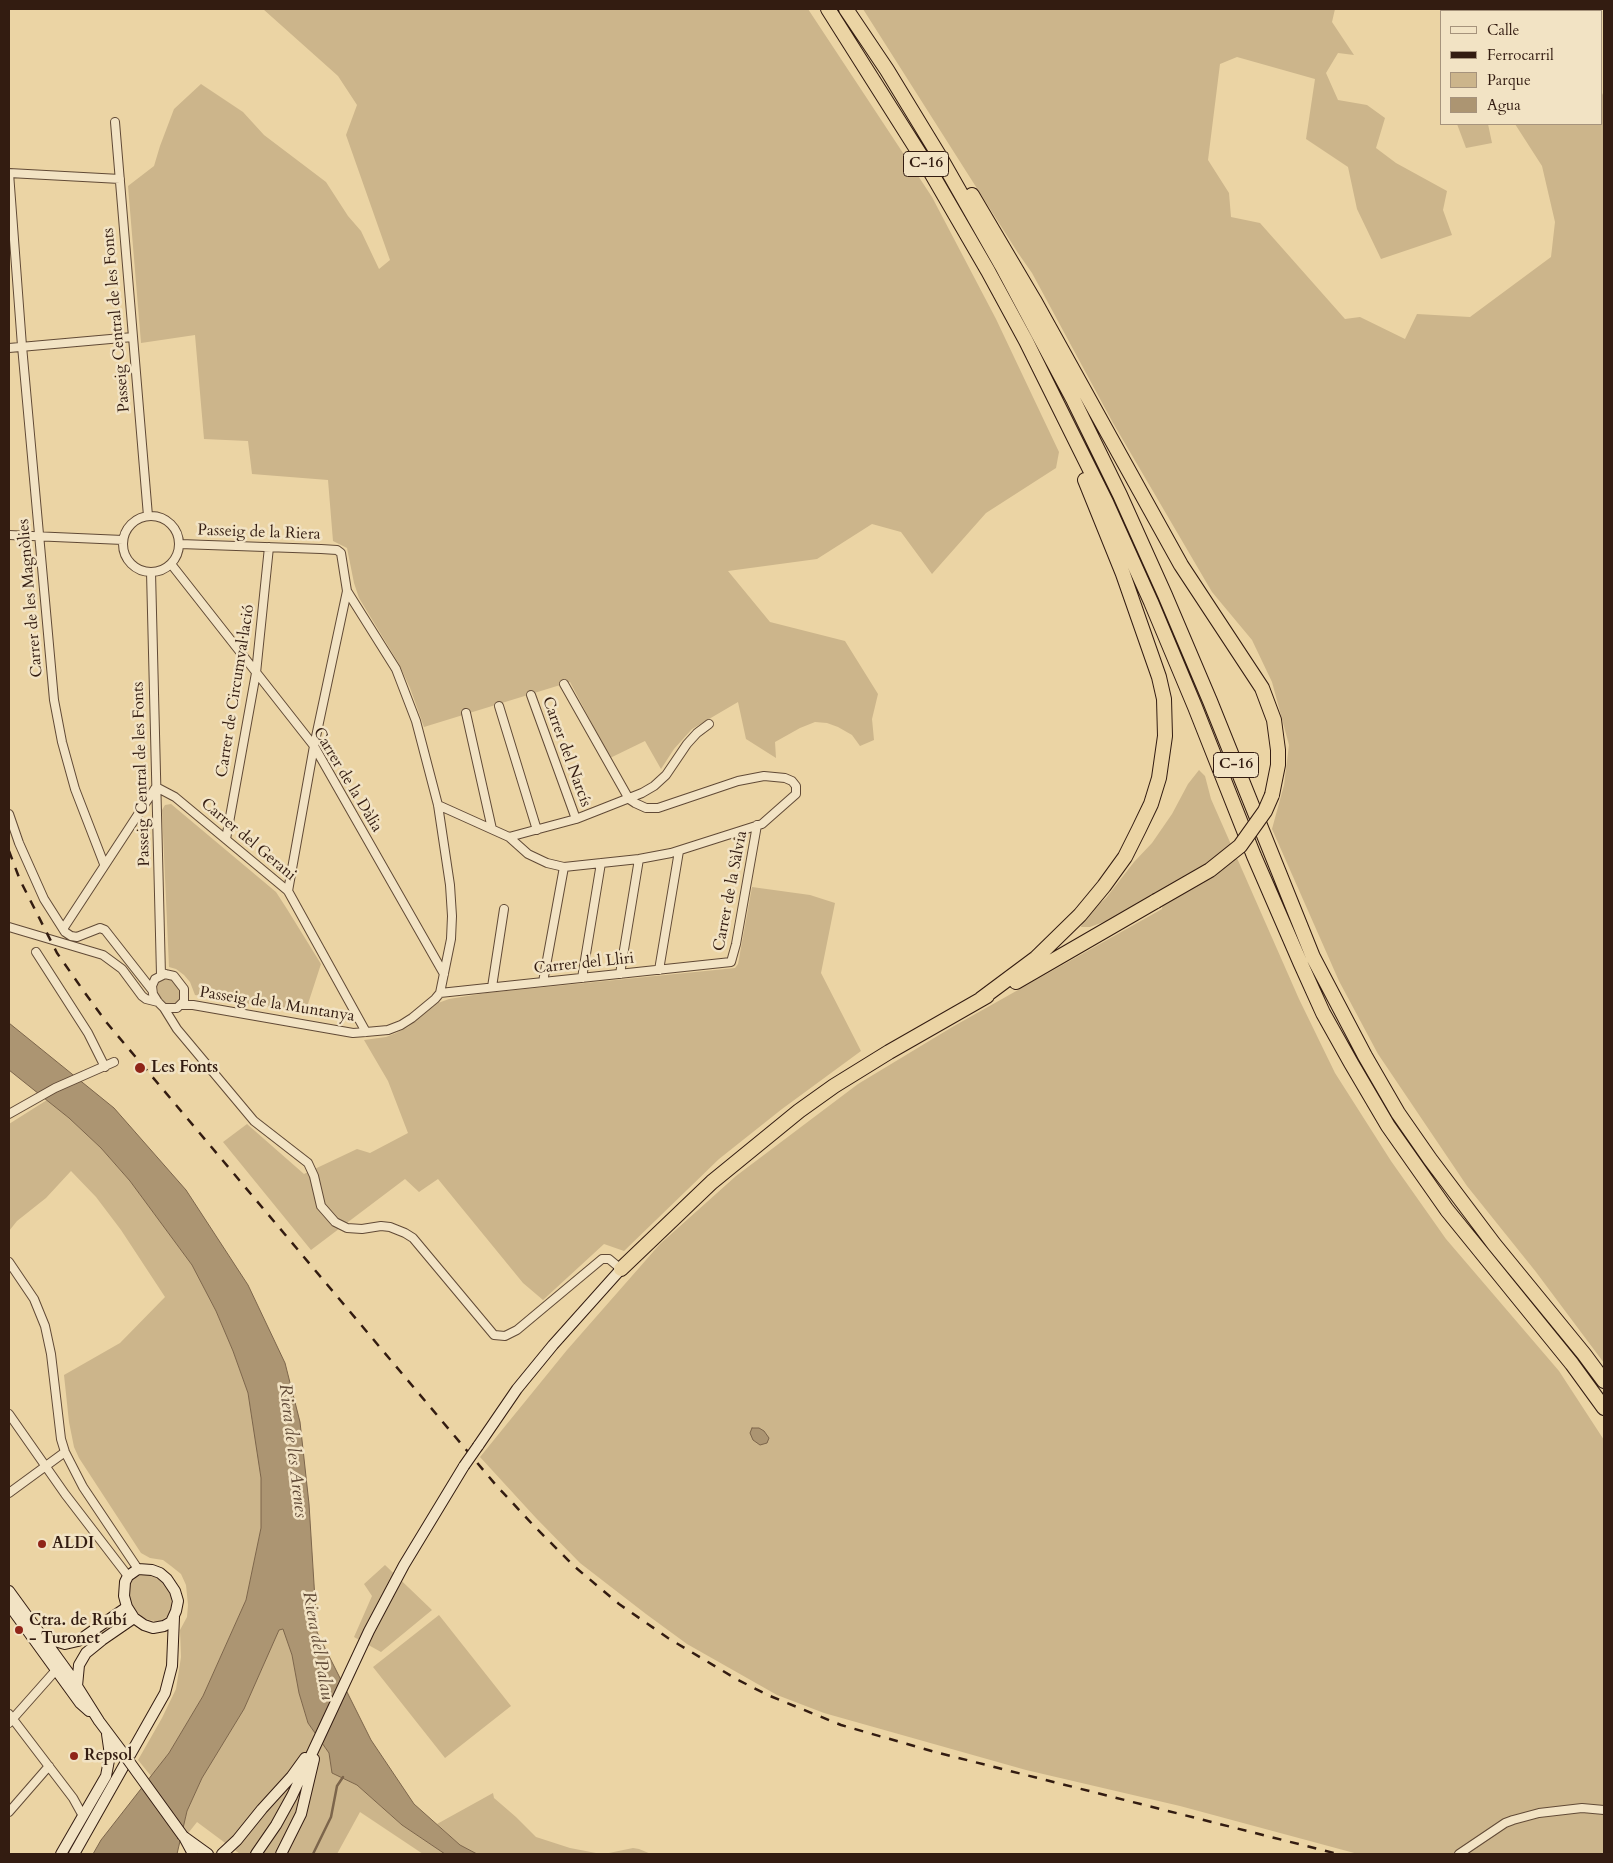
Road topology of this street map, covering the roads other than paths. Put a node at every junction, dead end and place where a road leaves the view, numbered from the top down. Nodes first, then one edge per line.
1 (828, 9) edge
2 (846, 9) edge
3 (916, 118) junction
4 (115, 122) dead end
5 (9, 173) edge
6 (120, 179) junction
7 (133, 337) junction
8 (22, 346) junction
9 (9, 348) edge
10 (1054, 398) junction
11 (148, 516) junction
12 (9, 535) edge
13 (39, 536) junction
14 (123, 540) junction
15 (180, 544) junction
16 (269, 547) junction
17 (171, 564) junction
18 (151, 572) junction
19 (347, 591) junction
20 (256, 673) junction
21 (564, 684) dead end
22 (531, 695) dead end
23 (499, 706) dead end
24 (466, 713) dead end
25 (710, 724) dead end
26 (314, 746) junction
27 (156, 787) junction
28 (629, 799) junction
29 (438, 804) junction
30 (9, 814) edge
31 (576, 819) junction
32 (757, 825) junction
33 (492, 829) junction
34 (537, 830) junction
35 (509, 837) junction
36 (226, 839) junction
37 (679, 851) junction
38 (639, 859) junction
39 (601, 863) junction
40 (104, 864) junction
41 (564, 867) junction
42 (288, 891) junction
43 (504, 909) dead end
44 (9, 918) edge
45 (11, 928) edge
46 (63, 929) junction
47 (36, 952) dead end
48 (731, 962) joint
49 (658, 970) junction
50 (444, 974) junction
51 (620, 974) junction
52 (161, 975) junction
53 (582, 978) junction
54 (543, 982) junction
55 (492, 987) junction
56 (152, 990) junction
57 (440, 993) junction
58 (981, 999) junction
59 (161, 1005) junction
60 (182, 1005) junction
61 (366, 1032) junction
62 (114, 1062) dead end
63 (102, 1068) junction
64 (9, 1114) edge
65 (9, 1262) edge
66 (621, 1269) junction
67 (17, 1273) junction
68 (9, 1279) edge
69 (1604, 1381) edge
70 (1604, 1408) edge
71 (9, 1414) edge
72 (65, 1452) junction
73 (46, 1466) junction
74 (9, 1493) edge
75 (138, 1569) junction
76 (128, 1576) junction
77 (9, 1590) edge
78 (9, 1605) edge
79 (127, 1607) junction
80 (174, 1617) junction
81 (134, 1618) junction
82 (153, 1628) junction
83 (42, 1637) junction
84 (173, 1650) junction
85 (56, 1670) junction
86 (80, 1690) junction
87 (10, 1718) edge
88 (99, 1720) junction
89 (106, 1731) junction
90 (318, 1741) junction
91 (49, 1766) junction
92 (300, 1779) junction
93 (1604, 1810) edge
94 (9, 1812) edge
95 (83, 1816) junction
96 (183, 1836) junction
97 (80, 1841) junction
98 (61, 1854) edge
99 (69, 1854) edge
100 (74, 1854) edge
101 (192, 1854) edge
102 (208, 1854) edge
103 (222, 1854) edge
104 (256, 1854) edge
105 (281, 1854) edge
106 (1459, 1854) edge

1 - 10 highway, C-16
2 - 3 highway, C-16
3 - 58 highway, bridge
3 - 69 highway, C-16
4 - 6 street, Passeig Central de les Fonts
5 - 6 street
5 - 8 street, Carrer de les Magnòlies
6 - 7 street, Passeig Central de les Fonts
7 - 8 street
7 - 11 street, Passeig Central de les Fonts
8 - 9 street
8 - 13 street, Carrer de les Magnòlies
10 - 58 highway
10 - 70 highway, C-16
11 - 14 street
11 - 15 street
12 - 13 street
13 - 14 street
13 - 40 street, Carrer de les Magnòlies
14 - 18 street
15 - 16 street, Passeig de la Riera
15 - 17 street
16 - 19 street, Passeig de la Riera
16 - 20 street, Carrer de Circumval·lació
17 - 18 street
17 - 20 street, Carrer de la Dàlia
18 - 27 street, Passeig Central de les Fonts
19 - 26 street
19 - 29 street
20 - 26 street, Carrer de la Dàlia
20 - 36 street, Carrer de Circumval·lació
21 - 28 street
22 - 31 street, Carrer del Narcís
23 - 34 street
24 - 33 street
25 - 28 street
26 - 42 street
26 - 50 street, Carrer de la Dàlia
27 - 36 street, Carrer del Gerani
27 - 40 street
27 - 52 street, Passeig Central de les Fonts
28 - 31 street
28 - 32 street
29 - 33 street
29 - 50 street
30 - 46 street
31 - 34 street
32 - 37 street
32 - 48 street, Carrer de la Sàlvia
33 - 35 street
34 - 35 street
35 - 41 street
36 - 42 street, Carrer del Gerani
37 - 38 street
37 - 49 street
38 - 39 street
38 - 51 street
39 - 41 street
39 - 53 street
40 - 46 street
41 - 54 street
42 - 61 street, Carrer del Gerani
43 - 55 street
44 - 45 street
45 - 59 street
46 - 56 street
47 - 63 street
48 - 49 street, Carrer del Lliri
49 - 51 street, Carrer del Lliri
50 - 57 street
51 - 53 street, Carrer del Lliri
52 - 56 street
52 - 60 street
53 - 54 street, Carrer del Lliri
54 - 55 street, Carrer del Lliri
55 - 57 street, Carrer del Lliri
56 - 59 street
57 - 61 street, Passeig de la Muntanya
58 - 66 highway
59 - 60 street
59 - 66 street
60 - 61 street, Passeig de la Muntanya
62 - 63 street
63 - 64 street
65 - 67 street
66 - 90 main road, bridge
67 - 68 street
67 - 72 street
71 - 73 street
72 - 73 street
72 - 75 street
73 - 74 street
73 - 76 street
75 - 76 main road
75 - 80 main road
76 - 79 main road
77 - 83 main road
78 - 85 main road
79 - 81 main road
79 - 83 main road
80 - 82 main road
80 - 84 main road
81 - 82 main road
81 - 86 main road
82 - 84 main road
83 - 86 main road
84 - 97 main road
85 - 86 main road
85 - 87 street
85 - 88 main road
86 - 88 main road
87 - 91 street
88 - 89 main road
89 - 95 main road
89 - 96 main road, bridge
90 - 92 main road
90 - 92 main road
91 - 94 street
91 - 95 street
92 - 103 main road
92 - 104 main road
92 - 105 main road
93 - 106 street
95 - 98 main road
96 - 101 main road
96 - 102 main road
97 - 99 main road
97 - 100 main road

